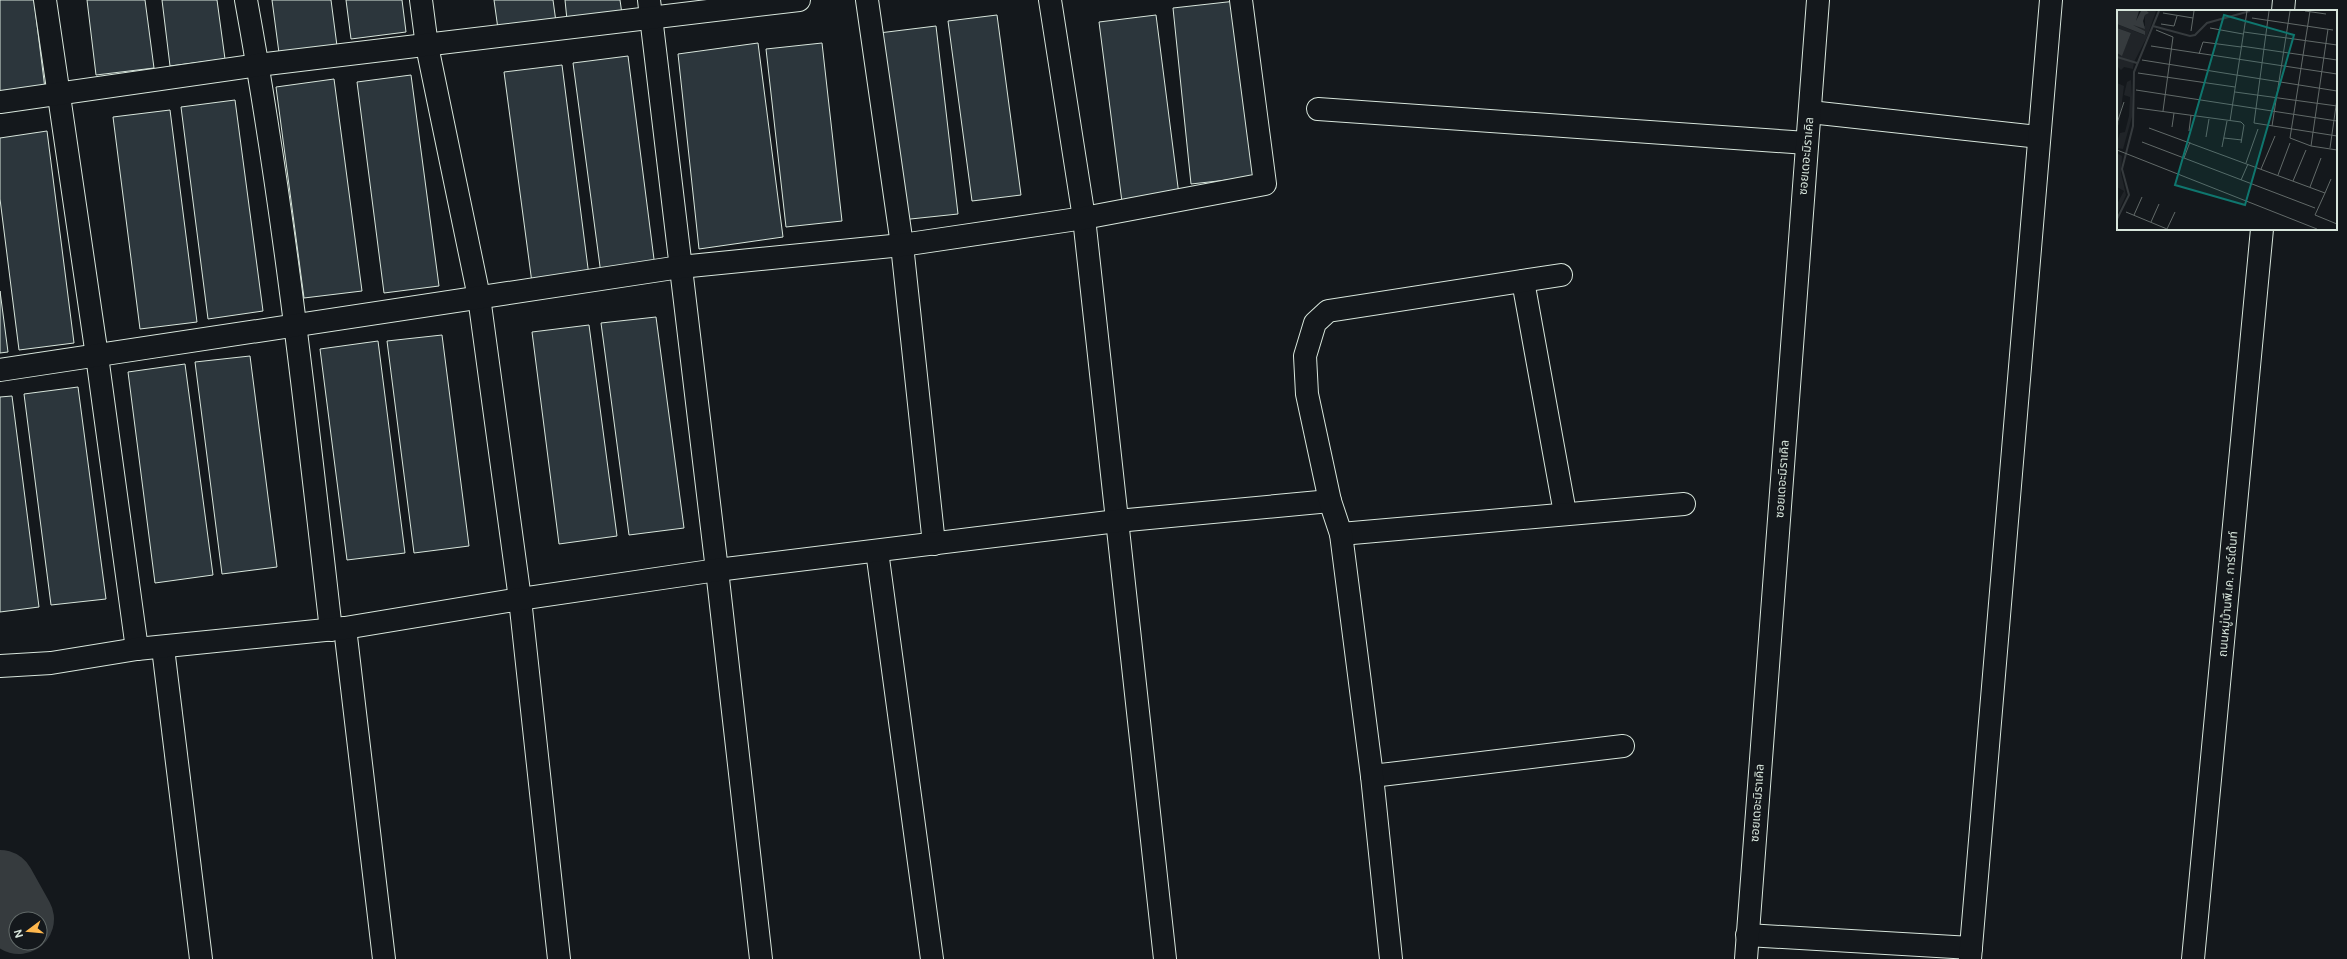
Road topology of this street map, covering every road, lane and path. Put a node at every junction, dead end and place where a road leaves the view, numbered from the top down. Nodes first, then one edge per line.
1 (45, 0) edge
2 (246, 0) edge
3 (420, 0) edge
4 (799, 0) edge
5 (867, 0) edge
6 (1050, 0) edge
7 (1241, 0) edge
8 (1818, 0) edge
9 (2051, 0) edge
10 (2284, 0) edge
11 (650, 9) edge
12 (2283, 10) edge
13 (427, 46) junction
14 (258, 65) junction
15 (60, 95) junction
16 (0, 102) edge
17 (1318, 109) dead end
18 (1810, 112) junction
19 (2039, 137) junction
20 (1807, 143) junction
21 (1084, 218) junction
22 (2262, 230) edge
23 (902, 245) junction
24 (680, 267) junction
25 (1561, 275) dead end
26 (1523, 280) junction
27 (478, 297) junction
28 (296, 324) junction
29 (97, 356) junction
30 (0, 370) edge
31 (1330, 501) junction
32 (1684, 504) dead end
33 (1564, 513) junction
34 (1117, 521) junction
35 (1341, 534) junction
36 (934, 544) junction
37 (877, 551) junction
38 (718, 570) junction
39 (520, 599) junction
40 (338, 629) junction
41 (163, 648) junction
42 (137, 649) junction
43 (0, 666) edge
44 (1623, 746) dead end
45 (1372, 776) junction
46 (1747, 935) junction
47 (1970, 953) edge
48 (201, 959) edge
49 (384, 959) edge
50 (559, 959) edge
51 (761, 959) edge
52 (932, 959) edge
53 (1165, 959) edge
54 (1391, 959) edge
55 (1746, 959) edge
56 (2193, 959) edge

1 - 15 street
2 - 14 street
3 - 13 street
4 - 11 street
5 - 23 street
6 - 21 street
7 - 21 street
8 - 18 street, ซอยเดอะมิราเคิล
9 - 19 street
10 - 12 street
11 - 13 street
11 - 24 street
13 - 14 street
13 - 27 street
14 - 15 street
14 - 28 street
15 - 16 street
15 - 29 street
17 - 20 street
18 - 19 street
18 - 20 street, ซอยเดอะมิราเคิล
19 - 47 street
20 - 46 street, ซอยเดอะมิราเคิล
21 - 23 street
21 - 34 street
22 - 56 street, ถนนหมู่บ้านพี.เค. การ์เด้นท์
23 - 24 street
23 - 36 street
24 - 27 street
24 - 38 street
25 - 26 street
26 - 31 street
26 - 33 street
27 - 28 street
27 - 39 street
28 - 29 street
28 - 40 street
29 - 30 street
29 - 42 street
31 - 34 street
31 - 35 street
32 - 33 street
33 - 35 street
34 - 36 street
34 - 53 street
35 - 45 street
36 - 37 street
37 - 38 street
37 - 52 street
38 - 39 street
38 - 51 street
39 - 40 street
39 - 50 street
40 - 41 street
40 - 49 street
41 - 42 street
41 - 48 street
42 - 43 street
44 - 45 street
45 - 54 street
46 - 47 street
46 - 55 street, ซอยเดอะมิราเคิล

